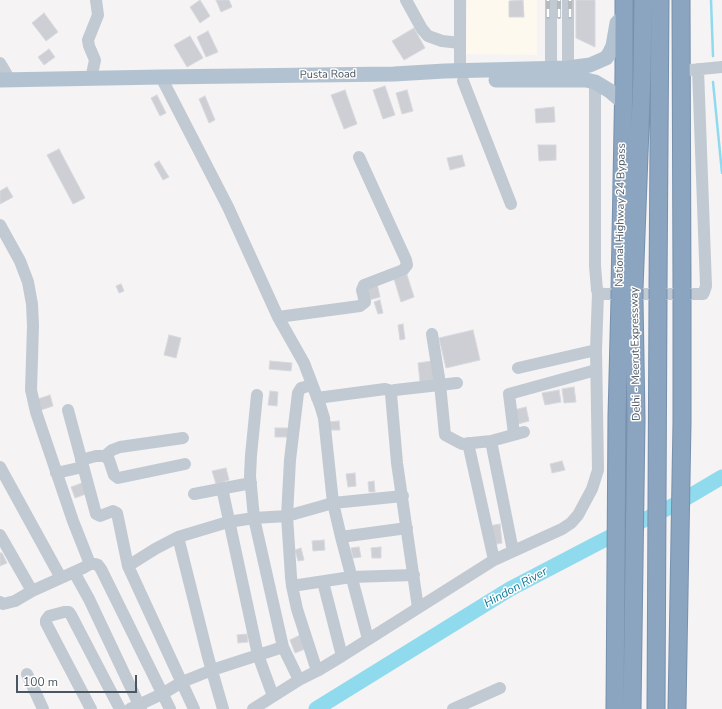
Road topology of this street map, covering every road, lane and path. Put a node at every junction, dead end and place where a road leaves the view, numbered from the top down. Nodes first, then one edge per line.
1 (96, 0) edge
2 (406, 0) edge
3 (460, 0) edge
4 (551, 0) edge
5 (568, 0) edge
6 (643, 0) edge
7 (660, 0) edge
8 (681, 0) edge
9 (624, 8) edge
10 (460, 43) junction
11 (0, 63) edge
12 (722, 67) edge
13 (568, 68) junction
14 (551, 69) junction
15 (698, 69) junction
16 (681, 70) junction
17 (461, 76) junction
18 (91, 78) junction
19 (163, 81) junction
20 (595, 82) junction
21 (3, 83) edge
22 (624, 103) junction
23 (359, 157) dead end
24 (511, 204) dead end
25 (0, 225) edge
26 (598, 292) junction
27 (627, 294) junction
28 (278, 317) junction
29 (432, 334) dead end
30 (596, 350) junction
31 (518, 368) dead end
32 (596, 370) junction
33 (457, 383) dead end
34 (440, 384) junction
35 (312, 385) junction
36 (392, 391) junction
37 (257, 395) dead end
38 (317, 398) junction
39 (68, 410) dead end
40 (183, 438) dead end
41 (491, 440) junction
42 (468, 443) junction
43 (105, 456) junction
44 (82, 463) junction
45 (185, 464) dead end
46 (0, 467) edge
47 (56, 473) junction
48 (251, 483) junction
49 (222, 488) junction
50 (194, 494) dead end
51 (403, 496) junction
52 (333, 503) junction
53 (287, 516) junction
54 (254, 518) junction
55 (228, 522) junction
56 (407, 528) junction
57 (0, 535) edge
58 (341, 537) junction
59 (178, 538) junction
60 (513, 551) junction
61 (494, 560) junction
62 (90, 564) junction
63 (128, 566) junction
64 (74, 572) junction
65 (414, 575) junction
66 (351, 577) junction
67 (61, 578) junction
68 (323, 582) junction
69 (292, 586) junction
70 (32, 591) junction
71 (0, 602) edge
72 (418, 608) junction
73 (368, 640) junction
74 (283, 648) junction
75 (258, 656) junction
76 (342, 656) junction
77 (212, 670) junction
78 (318, 671) junction
79 (27, 674) dead end
80 (299, 680) junction
81 (182, 682) junction
82 (500, 688) dead end
83 (162, 694) junction
84 (273, 696) junction
85 (137, 708) edge
86 (43, 709) edge
87 (91, 709) edge
88 (120, 709) edge
89 (170, 709) edge
90 (194, 709) edge
91 (223, 709) edge
92 (253, 709) edge
93 (453, 709) edge
94 (616, 709) edge
95 (632, 709) edge
96 (656, 709) edge
97 (677, 709) edge

1 - 18 street
2 - 10 street
3 - 10 street
4 - 14 street
5 - 13 street
6 - 27 highway, Delhi - Meerut Expressway
7 - 96 highway, Delhi - Meerut Expressway
8 - 16 highway
9 - 13 main road, Pusta Road
9 - 22 highway, National Highway 24 Bypass
10 - 17 street
11 - 21 street
12 - 15 street
13 - 14 main road, Pusta Road
14 - 17 main road, Pusta Road
15 - 16 street
15 - 26 street
16 - 97 highway
17 - 19 main road, Pusta Road
17 - 20 main road, Pusta Road
17 - 24 street
18 - 19 main road, Pusta Road
18 - 21 main road, Pusta Road
19 - 21 main road, Pusta Road
19 - 28 street
20 - 22 main road, Pusta Road
20 - 26 street
22 - 27 highway, National Highway 24 Bypass
23 - 28 street
25 - 47 street
26 - 30 street
27 - 94 highway, National Highway 24 Bypass
27 - 95 highway, Delhi - Meerut Expressway
28 - 35 street
29 - 34 street
30 - 31 street
30 - 32 street
32 - 41 street
32 - 60 street
33 - 34 street
34 - 36 street
34 - 42 street
35 - 38 street
35 - 53 street
36 - 38 street
36 - 51 street
37 - 48 street
38 - 52 street
39 - 44 street
40 - 43 street
41 - 42 street
41 - 60 street
42 - 61 street
43 - 44 street
43 - 45 street
44 - 47 street
44 - 63 street
46 - 67 street
47 - 62 street
48 - 49 street
48 - 54 street
49 - 50 street
49 - 55 street
51 - 52 street
51 - 56 street
52 - 53 street
52 - 58 street
53 - 54 street
53 - 69 street
54 - 55 street
54 - 74 street
55 - 59 street
55 - 75 street
56 - 58 street
56 - 65 street
57 - 70 street
58 - 66 street
59 - 63 street
59 - 77 street
60 - 61 street
61 - 72 street
62 - 64 street
62 - 83 street
63 - 81 street
64 - 67 street
64 - 85 street
65 - 66 street
65 - 72 street
66 - 68 street
66 - 73 street
67 - 70 street
68 - 69 street
68 - 76 street
69 - 78 street
70 - 71 street
72 - 73 street
73 - 76 street
74 - 75 street
74 - 80 street
75 - 77 street
75 - 84 street
76 - 78 street
77 - 81 street
77 - 91 street
78 - 80 street
79 - 86 street
80 - 84 street
81 - 83 street
81 - 90 street
82 - 93 street
83 - 85 street
83 - 89 street
84 - 92 street
87 - 88 street

